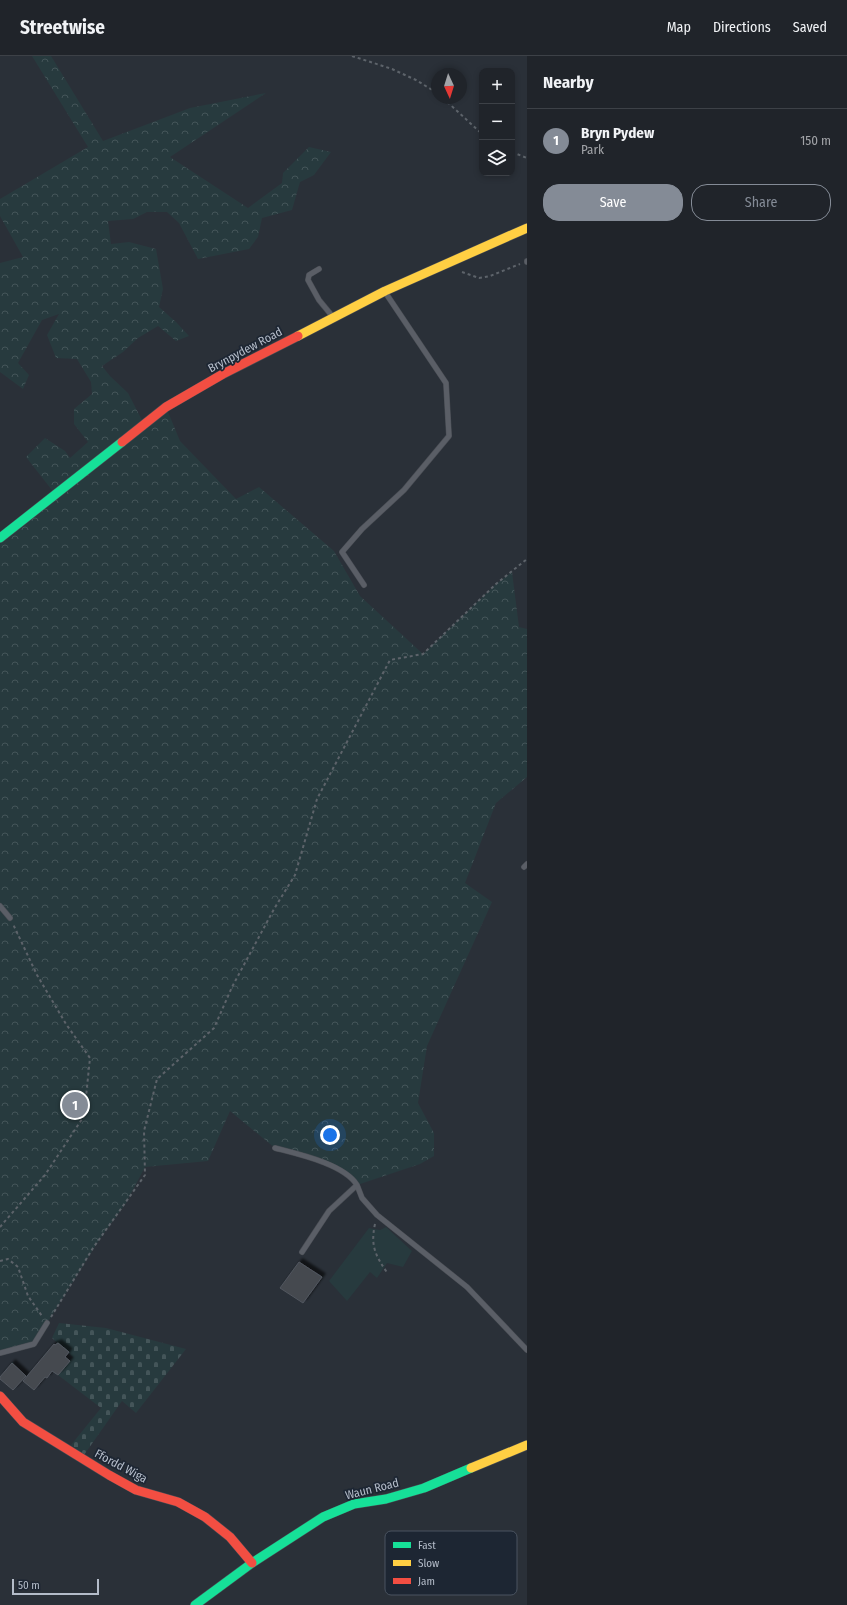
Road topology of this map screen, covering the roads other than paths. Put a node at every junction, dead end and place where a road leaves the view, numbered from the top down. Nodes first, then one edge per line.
1 (527, 228) edge
2 (319, 269) dead end
3 (384, 291) junction
4 (334, 317) junction
5 (0, 538) edge
6 (364, 585) dead end
7 (0, 906) edge
8 (10, 918) road end
9 (275, 1148) dead end
10 (357, 1185) junction
11 (302, 1252) dead end
12 (47, 1322) road end
13 (527, 1350) edge
14 (0, 1353) edge
15 (0, 1396) edge
16 (527, 1444) edge
17 (252, 1563) junction
18 (195, 1605) edge

1 - 3 street, Brynpydew Road
2 - 4 lane
3 - 4 street, Brynpydew Road
3 - 6 lane
4 - 5 street, Brynpydew Road
7 - 8 lane
9 - 10 lane
10 - 11 lane
10 - 13 lane
12 - 14 lane
15 - 17 street, Ffordd Wiga
16 - 17 street, Waun Road
17 - 18 street, Waun Road

